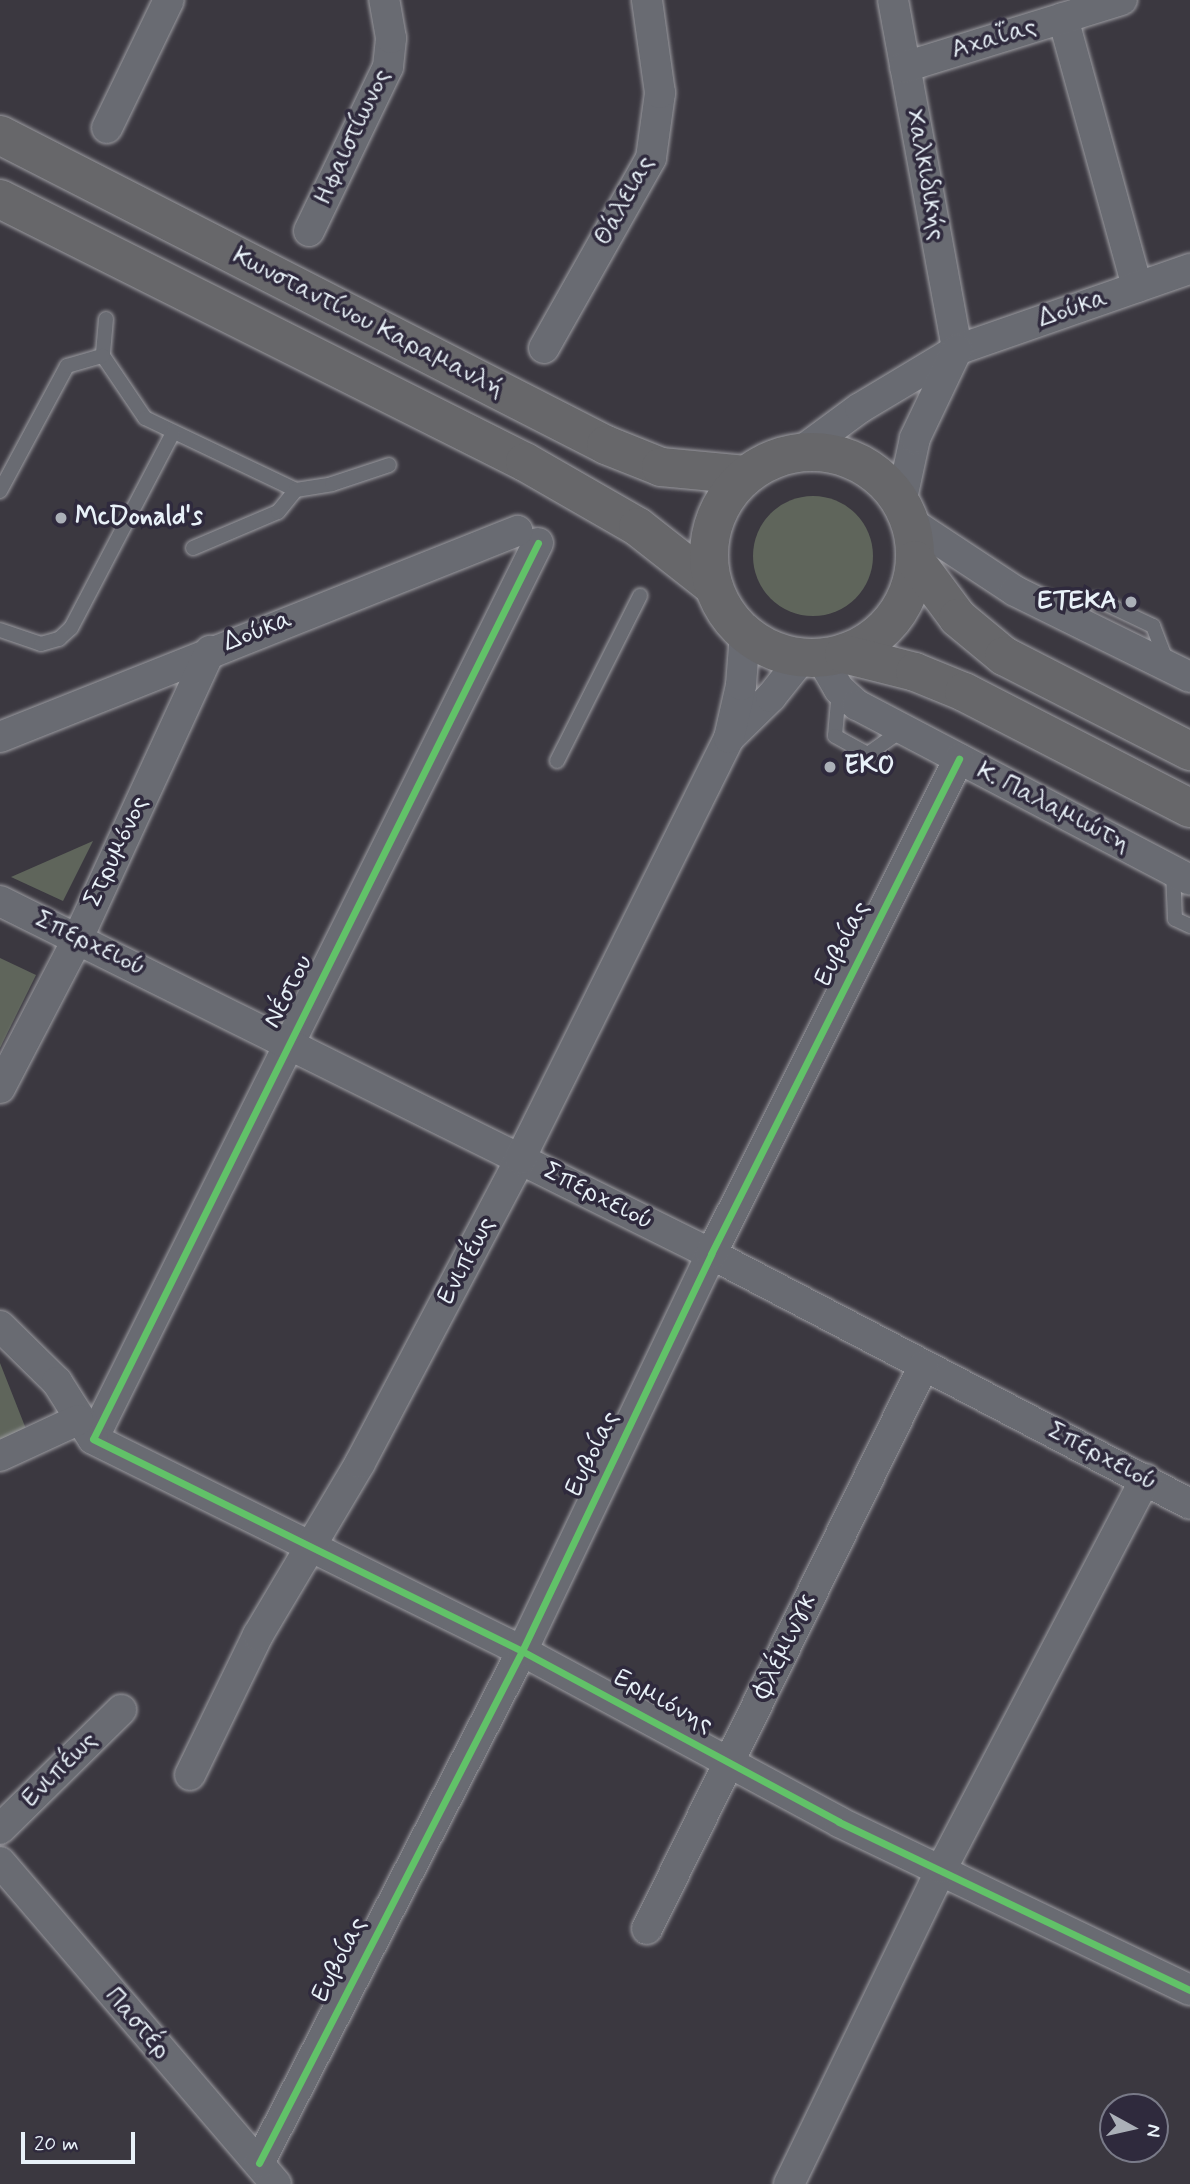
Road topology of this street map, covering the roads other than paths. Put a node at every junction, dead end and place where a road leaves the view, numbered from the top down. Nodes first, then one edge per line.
1 (169, 0) edge
2 (384, 0) edge
3 (647, 0) edge
4 (893, 0) edge
5 (1122, 0) edge
6 (1063, 18) junction
7 (905, 66) junction
8 (107, 128) dead end
9 (0, 135) edge
10 (0, 199) edge
11 (309, 231) dead end
12 (1190, 269) edge
13 (1137, 287) junction
14 (106, 319) dead end
15 (544, 348) dead end
16 (957, 349) junction
17 (103, 356) junction
18 (173, 433) junction
19 (800, 452) junction
20 (389, 465) dead end
21 (746, 475) junction
22 (296, 490) junction
23 (0, 491) edge
24 (905, 512) junction
25 (528, 537) joint
26 (193, 548) dead end
27 (915, 560) junction
28 (713, 586) junction
29 (640, 596) dead end
30 (0, 630) edge
31 (745, 633) junction
32 (210, 651) junction
33 (827, 665) junction
34 (1179, 672) edge
35 (0, 737) edge
36 (729, 738) junction
37 (1190, 751) edge
38 (959, 759) junction
39 (557, 761) dead end
40 (1190, 808) edge
41 (1181, 875) edge
42 (0, 901) edge
43 (1190, 926) edge
44 (78, 938) junction
45 (288, 1041) junction
46 (0, 1088) edge
47 (520, 1159) junction
48 (711, 1254) junction
49 (0, 1326) edge
50 (924, 1365) junction
51 (96, 1437) junction
52 (0, 1456) edge
53 (1145, 1479) junction
54 (1190, 1504) edge
55 (311, 1546) junction
56 (522, 1651) junction
57 (121, 1710) dead end
58 (731, 1761) junction
59 (190, 1775) dead end
60 (0, 1829) edge
61 (0, 1862) edge
62 (942, 1868) junction
63 (647, 1930) dead end
64 (1190, 1990) edge
65 (267, 2174) edge
66 (789, 2184) edge

1 - 8 street
2 - 11 street, Ηφαιστίωνος
3 - 15 street, Θάλειας
4 - 7 street, Χαλκιδικής
5 - 6 street, Αχαΐας
6 - 7 street, Αχαΐας
6 - 13 street
7 - 16 street, Χαλκιδικής
9 - 21 main road, Κωνσταντίνου Καραμανλή
10 - 28 main road, Κωνσταντίνου Καραμανλή
12 - 13 street, Δούκα
13 - 16 street, Δούκα
14 - 17 lane
16 - 19 street, Δούκα
16 - 24 street
17 - 18 lane
17 - 23 lane
18 - 22 lane
18 - 30 lane
19 - 21 main road, Κωνσταντίνου Καραμανλή
19 - 24 main road, Κωνσταντίνου Καραμανλή
20 - 22 lane
21 - 28 main road, Κωνσταντίνου Καραμανλή
22 - 26 lane
24 - 27 main road
24 - 34 street, Κωνσταντίνου Καραμανλή
25 - 32 street, Δούκα
25 - 45 street, Νέστου
27 - 33 main road
27 - 37 main road
28 - 31 main road, Κωνσταντίνου Καραμανλή
29 - 39 lane
31 - 33 main road, Κωνσταντίνου Καραμανλή
31 - 36 street, Ενιπέως
32 - 35 street, Δούκα
32 - 44 street, Στρυμόνος
33 - 36 street, Ενιπέως
33 - 38 street, Κ. Παλαμιώτη
33 - 40 main road, Κωνσταντίνου Καραμανλή
36 - 47 street, Ενιπέως
38 - 41 street, Κ. Παλαμιώτη
38 - 48 street, Ευβοίας
41 - 43 lane
42 - 44 street, Σπερχειού
44 - 45 street, Σπερχειού
44 - 46 street, Στρυμόνος
45 - 47 street, Σπερχειού
45 - 51 street, Νέστου
47 - 48 street, Σπερχειού
47 - 55 street, Ενιπέως
48 - 50 street, Σπερχειού
48 - 56 street, Ευβοίας
49 - 51 street
50 - 53 street, Σπερχειού
50 - 58 street, Φλέμινγκ
51 - 52 street
51 - 55 street, Ερμιόνης
53 - 54 street, Σπερχειού
53 - 62 street
55 - 56 street, Ερμιόνης
55 - 59 street, Ενιπέως
56 - 58 street, Ερμιόνης
56 - 65 street, Ευβοίας
57 - 60 street, Ενιπέως
58 - 62 street, Ερμιόνης
58 - 63 street, Φλέμινγκ
61 - 65 street, Παστέρ
62 - 64 street, Ερμιόνης
62 - 66 street

